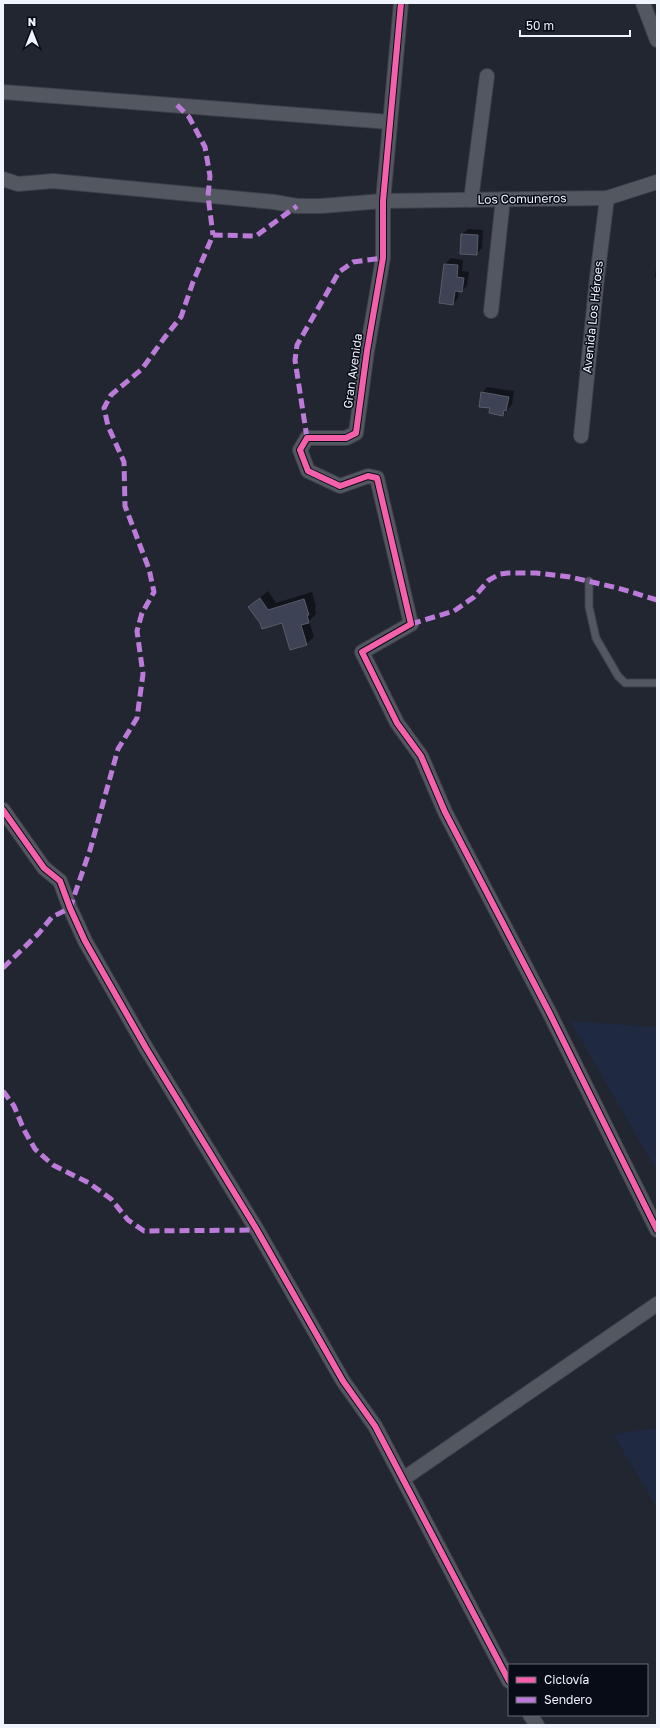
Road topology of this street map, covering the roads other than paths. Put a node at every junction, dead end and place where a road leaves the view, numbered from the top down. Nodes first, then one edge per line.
1 (401, 3) edge
2 (643, 3) edge
3 (657, 40) edge
4 (487, 76) dead end
5 (3, 92) edge
6 (390, 122) junction
7 (3, 179) edge
8 (657, 182) edge
9 (607, 198) junction
10 (503, 199) junction
11 (472, 200) junction
12 (383, 201) junction
13 (492, 311) dead end
14 (581, 436) dead end
15 (589, 581) dead end
16 (657, 683) edge
17 (3, 810) edge
18 (657, 1230) edge
19 (657, 1304) edge
20 (403, 1479) junction
21 (508, 1679) edge
22 (531, 1716) edge
23 (537, 1725) edge

1 - 6 street, Gran Avenida
2 - 3 street
4 - 11 street
5 - 6 street
6 - 12 street, Gran Avenida
7 - 12 street, Los Comuneros
8 - 9 street, Los Comuneros
9 - 10 street, Los Comuneros
9 - 14 street, Avenida Los Héroes
10 - 11 street, Los Comuneros
10 - 13 street
11 - 12 street, Los Comuneros
12 - 18 street, Gran Avenida
15 - 16 lane
17 - 20 street
19 - 20 street
20 - 21 street
22 - 23 street

